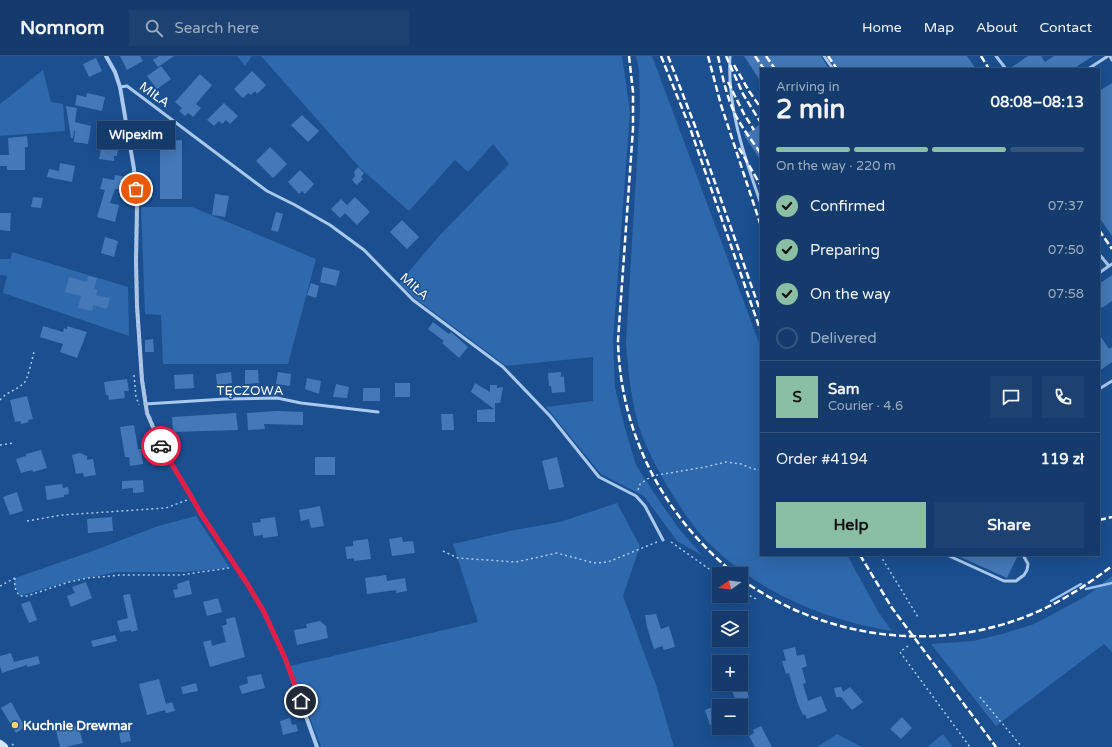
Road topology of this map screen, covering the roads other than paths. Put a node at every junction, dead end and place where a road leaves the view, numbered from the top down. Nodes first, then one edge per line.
1 (106, 56) edge
2 (730, 56) edge
3 (824, 56) edge
4 (996, 56) edge
5 (1109, 56) edge
6 (1112, 60) edge
7 (832, 68) edge
8 (1005, 68) edge
9 (1090, 68) edge
10 (120, 87) junction
11 (760, 201) edge
12 (1100, 255) edge
13 (1111, 265) edge
14 (1100, 272) edge
15 (1112, 380) edge
16 (1100, 389) edge
17 (145, 404) junction
18 (378, 412) dead end
19 (663, 540) road end
20 (949, 556) edge
21 (1024, 556) edge
22 (0, 744) edge
23 (4, 747) edge
24 (317, 747) edge

1 - 10 street
2 - 11 lane
3 - 7 lane
4 - 8 lane
5 - 6 lane
5 - 9 lane
10 - 17 street
10 - 19 lane, MIŁA
12 - 13 lane
13 - 14 lane
15 - 16 lane
17 - 18 lane, TĘCZOWA
17 - 24 street
20 - 21 lane
22 - 23 street

